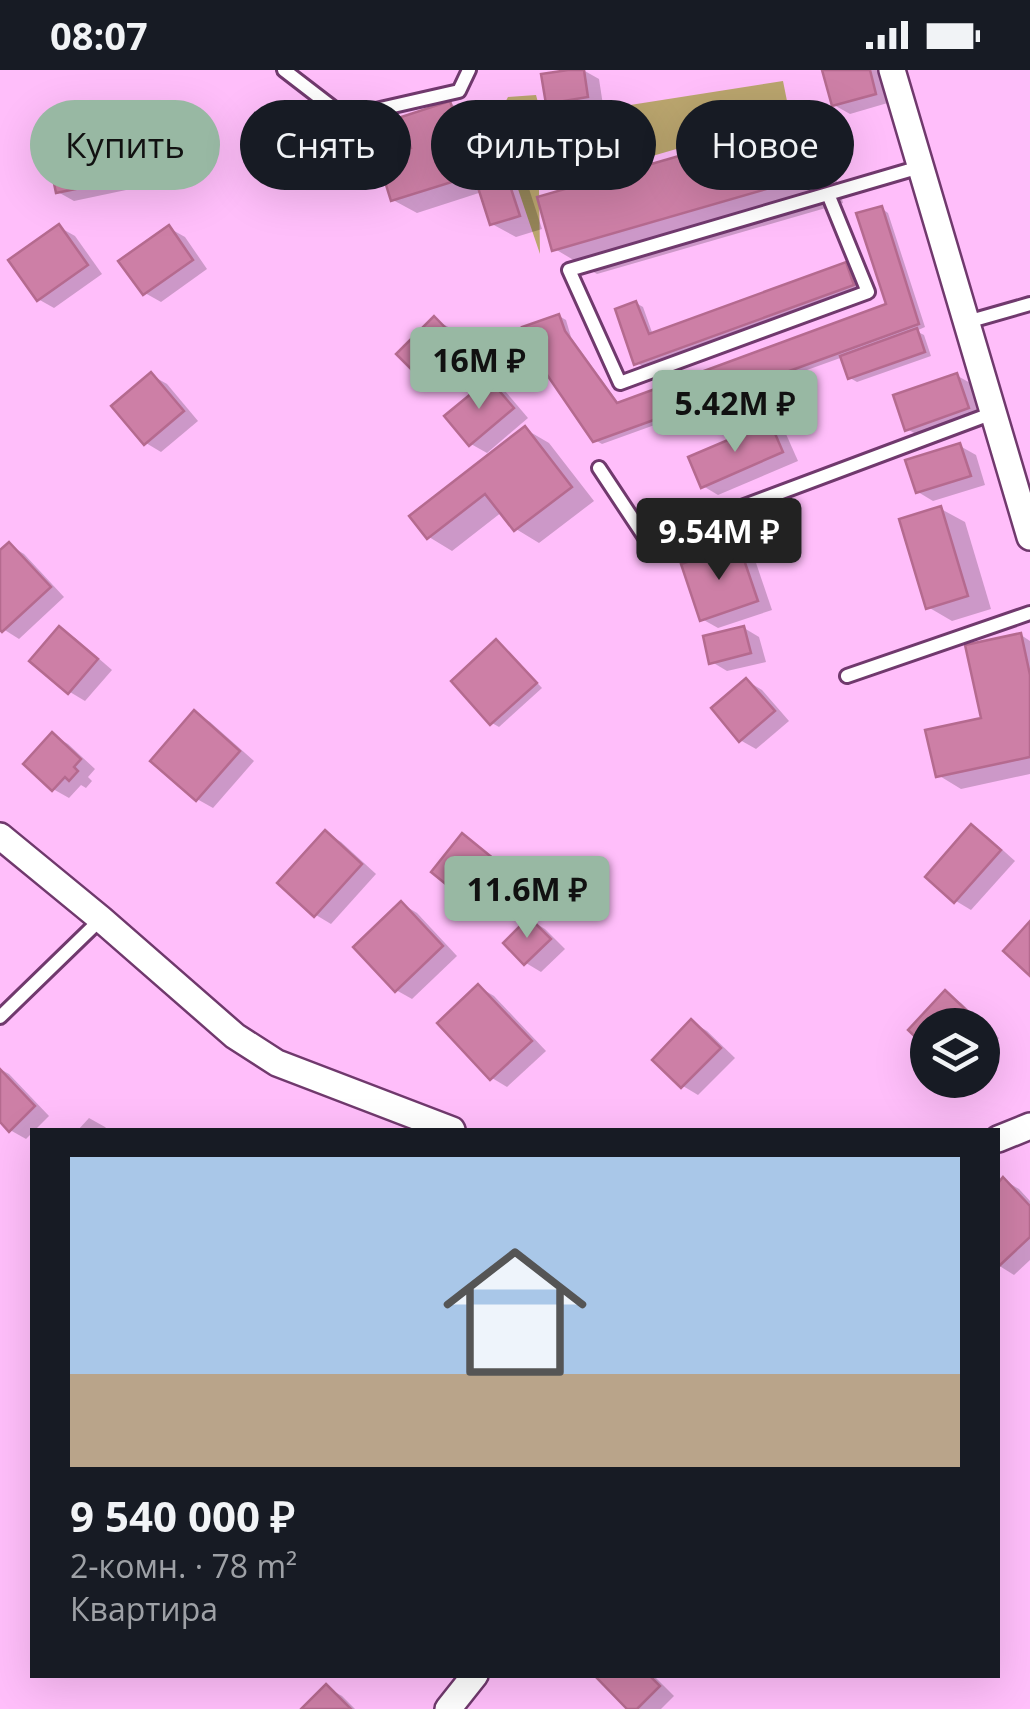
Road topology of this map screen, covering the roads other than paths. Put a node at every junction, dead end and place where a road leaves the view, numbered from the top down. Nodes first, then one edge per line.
1 (284, 70) edge
2 (469, 70) edge
3 (892, 70) edge
4 (920, 167) junction
5 (828, 194) junction
6 (1030, 304) edge
7 (967, 322) junction
8 (994, 413) junction
9 (598, 468) dead end
10 (1030, 537) edge
11 (1030, 613) edge
12 (847, 676) dead end
13 (0, 836) edge
14 (101, 919) junction
15 (0, 1017) edge
16 (1030, 1126) edge
17 (447, 1128) edge
18 (1000, 1138) edge
19 (473, 1678) edge
20 (448, 1709) edge

1 - 2 lane
3 - 4 street
4 - 5 lane
4 - 7 street
5 - 5 lane
6 - 7 lane
7 - 8 street
8 - 9 lane
8 - 10 street
11 - 12 lane
13 - 14 street
14 - 15 lane
14 - 17 street
16 - 18 street
19 - 20 street

